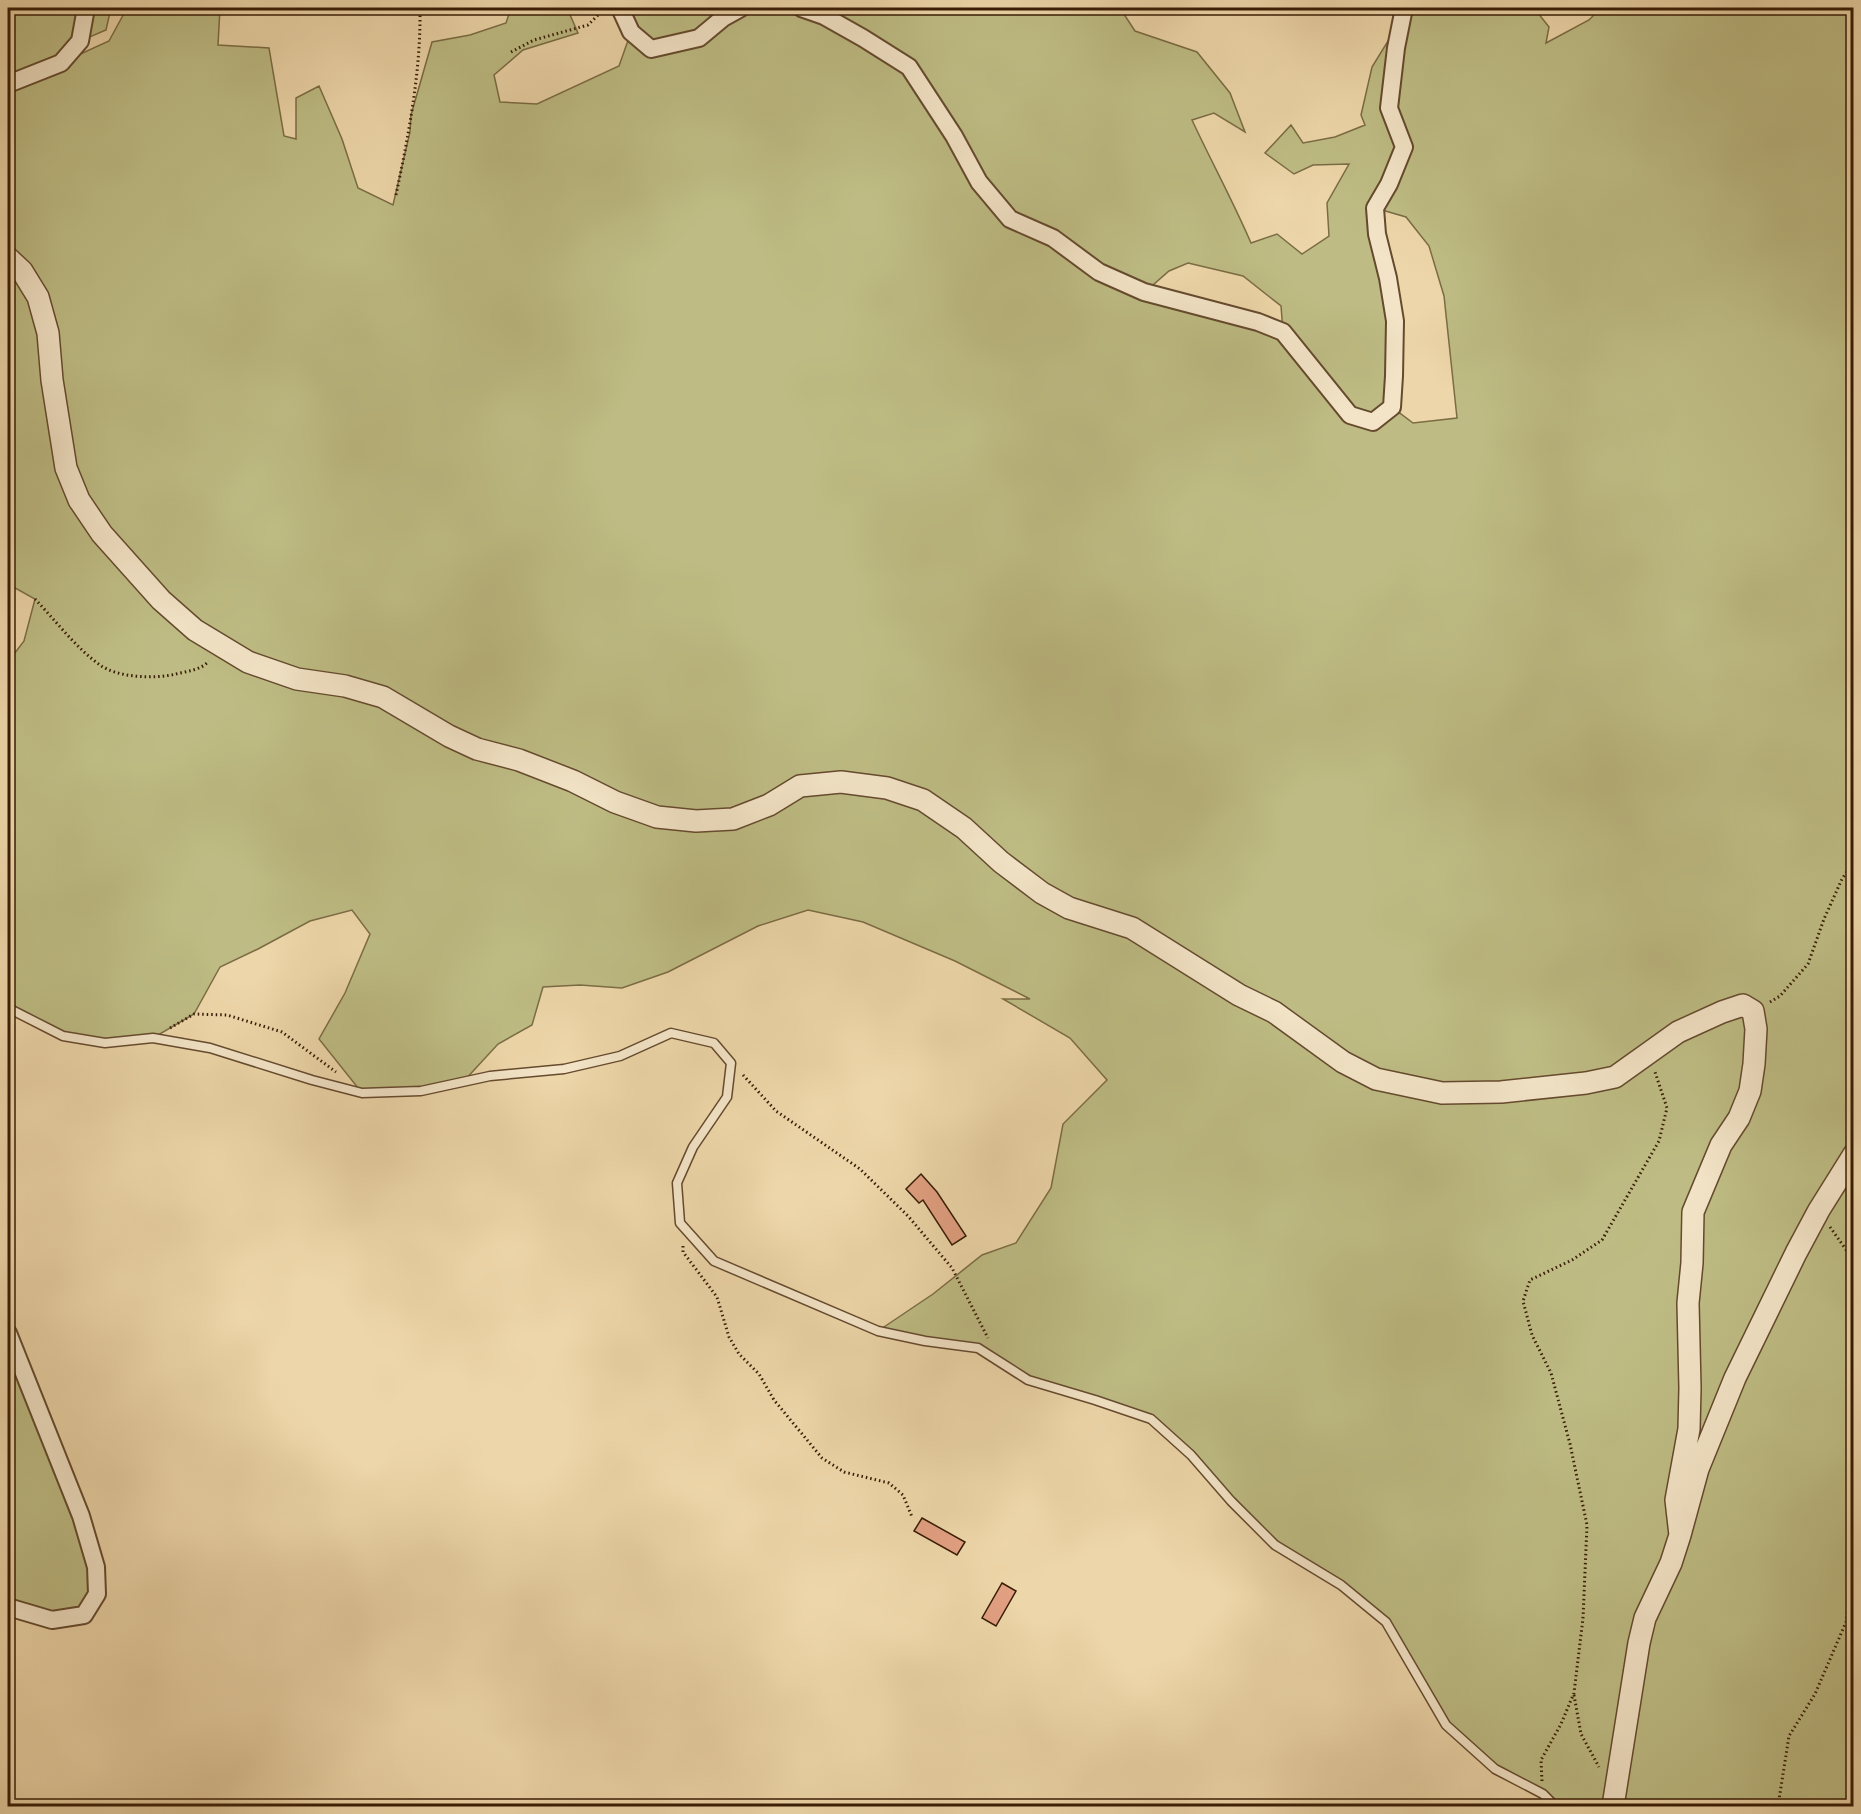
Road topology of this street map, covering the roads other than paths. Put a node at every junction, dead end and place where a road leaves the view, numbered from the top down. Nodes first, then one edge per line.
1 (86, 8) edge
2 (620, 8) edge
3 (741, 8) edge
4 (801, 8) edge
5 (1404, 8) edge
6 (8, 84) edge
7 (8, 258) edge
8 (8, 1008) edge
9 (1854, 1154) edge
10 (8, 1333) edge
11 (1680, 1535) junction
12 (8, 1607) edge
13 (1613, 1801) edge
14 (1555, 1806) edge

1 - 6 street
2 - 3 street
4 - 5 street
7 - 11 street
8 - 14 lane
9 - 11 street
10 - 12 street
11 - 13 street

